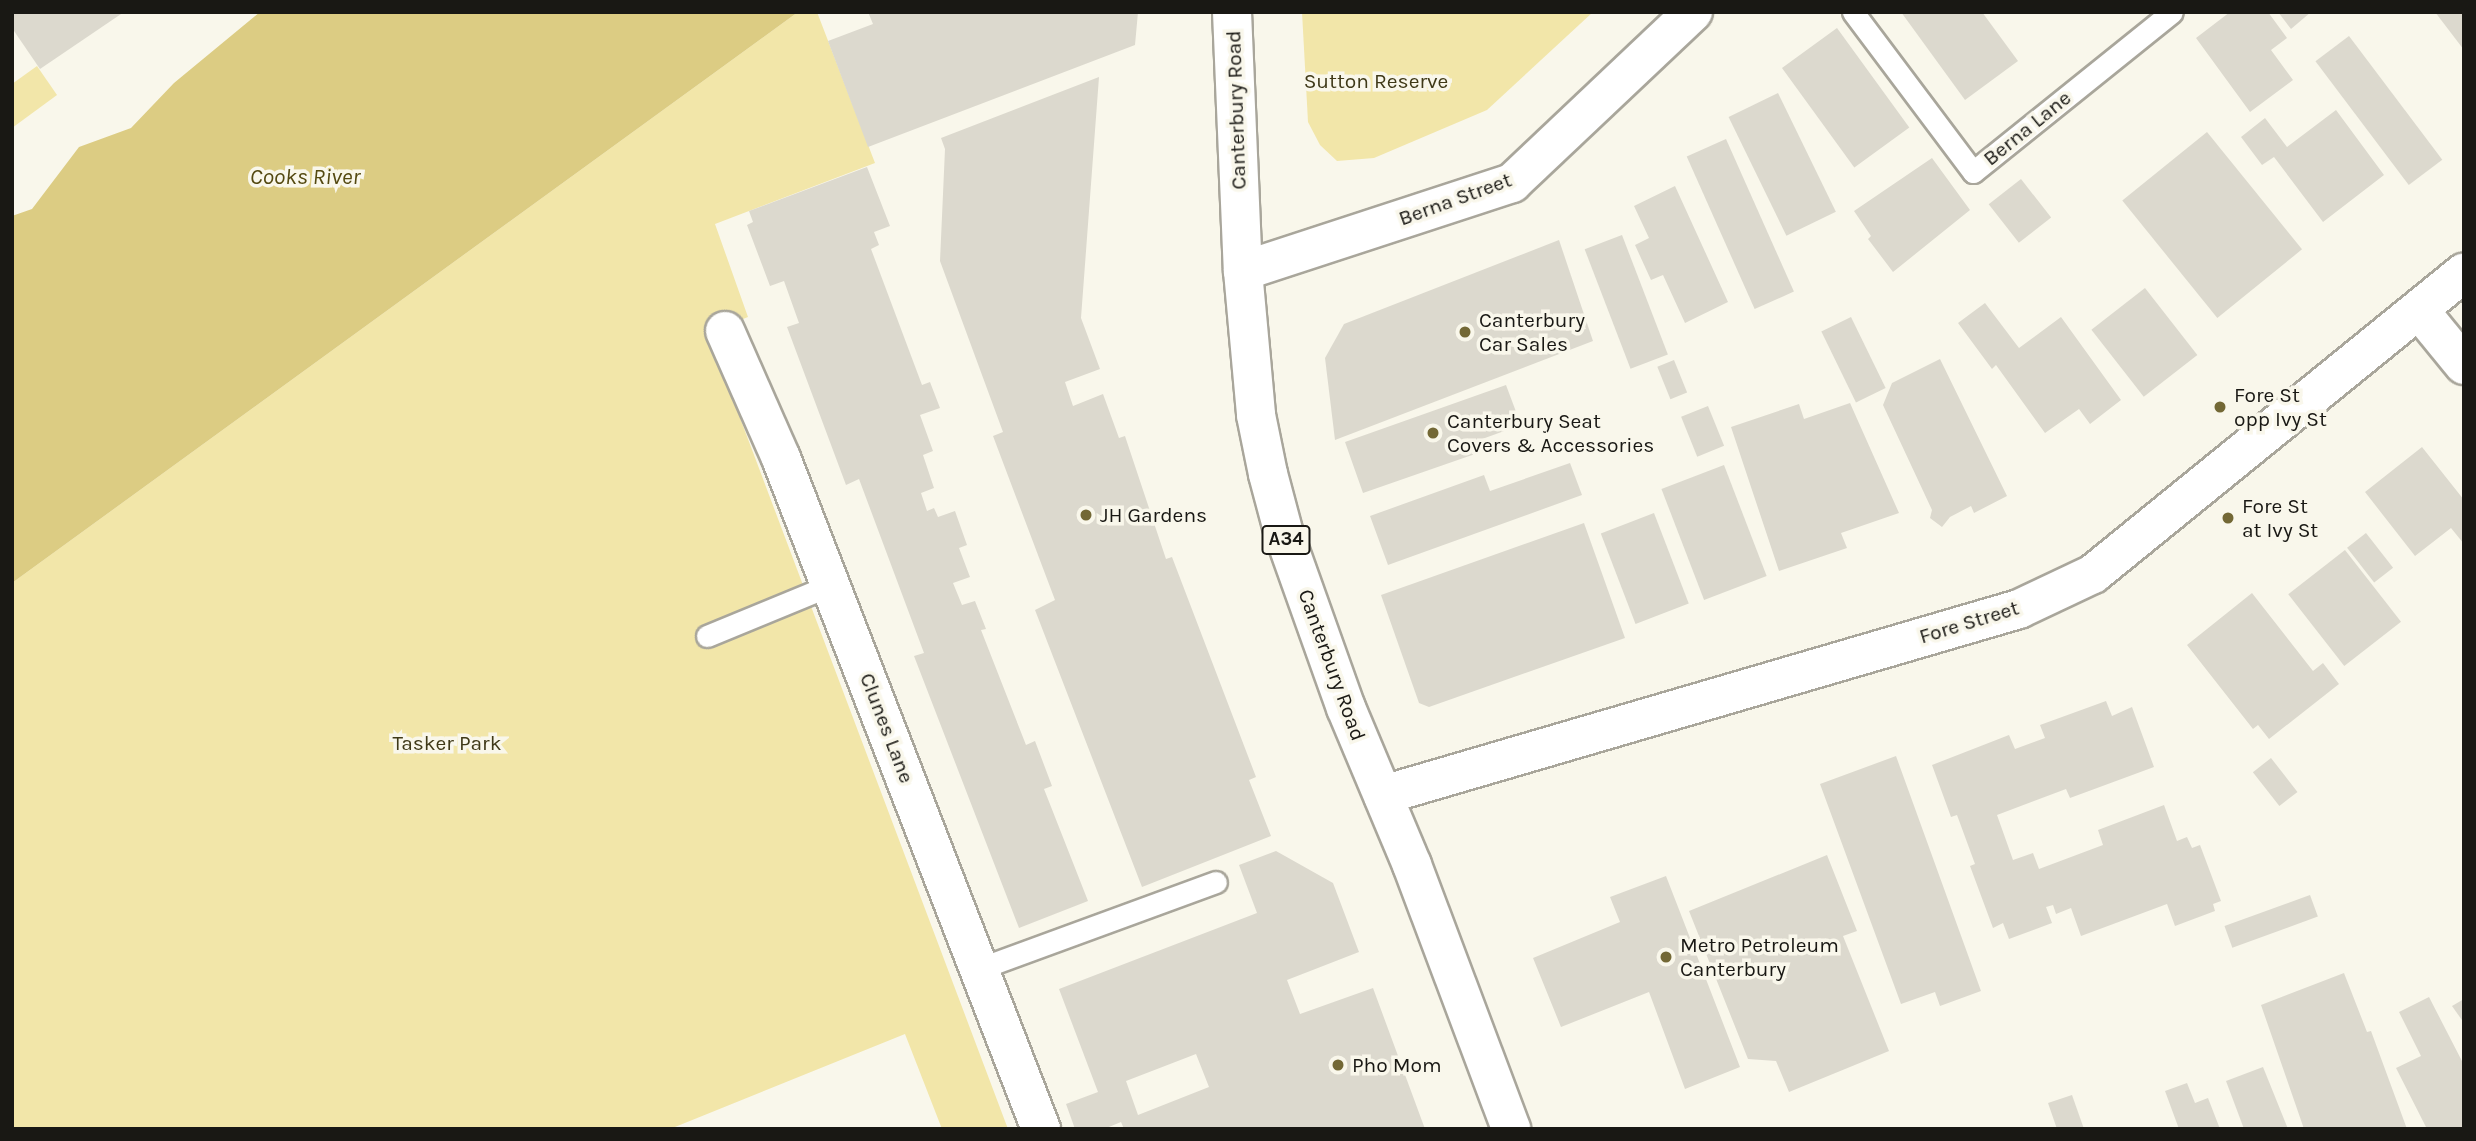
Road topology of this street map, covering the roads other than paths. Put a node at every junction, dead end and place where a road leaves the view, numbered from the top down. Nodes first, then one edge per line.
1 (1232, 12) edge
2 (1693, 12) edge
3 (1853, 12) edge
4 (2172, 12) edge
5 (1243, 271) junction
6 (2464, 274) edge
7 (2418, 310) junction
8 (724, 331) dead end
9 (2464, 365) edge
10 (831, 586) junction
11 (707, 636) dead end
12 (1383, 794) junction
13 (1216, 882) dead end
14 (981, 968) junction
15 (1041, 1129) edge
16 (1511, 1129) edge

1 - 5 main road, Canterbury Road / A34
2 - 5 main road, Berna Street
3 - 4 lane, Berna Lane
5 - 12 main road, Canterbury Road / A34
6 - 7 main road, Fore Street
7 - 9 main road
7 - 12 main road, Fore Street
8 - 10 main road, Clunes Lane
10 - 11 lane
10 - 14 main road, Clunes Lane
12 - 16 main road, Canterbury Road / A34
13 - 14 lane
14 - 15 main road, Clunes Lane

